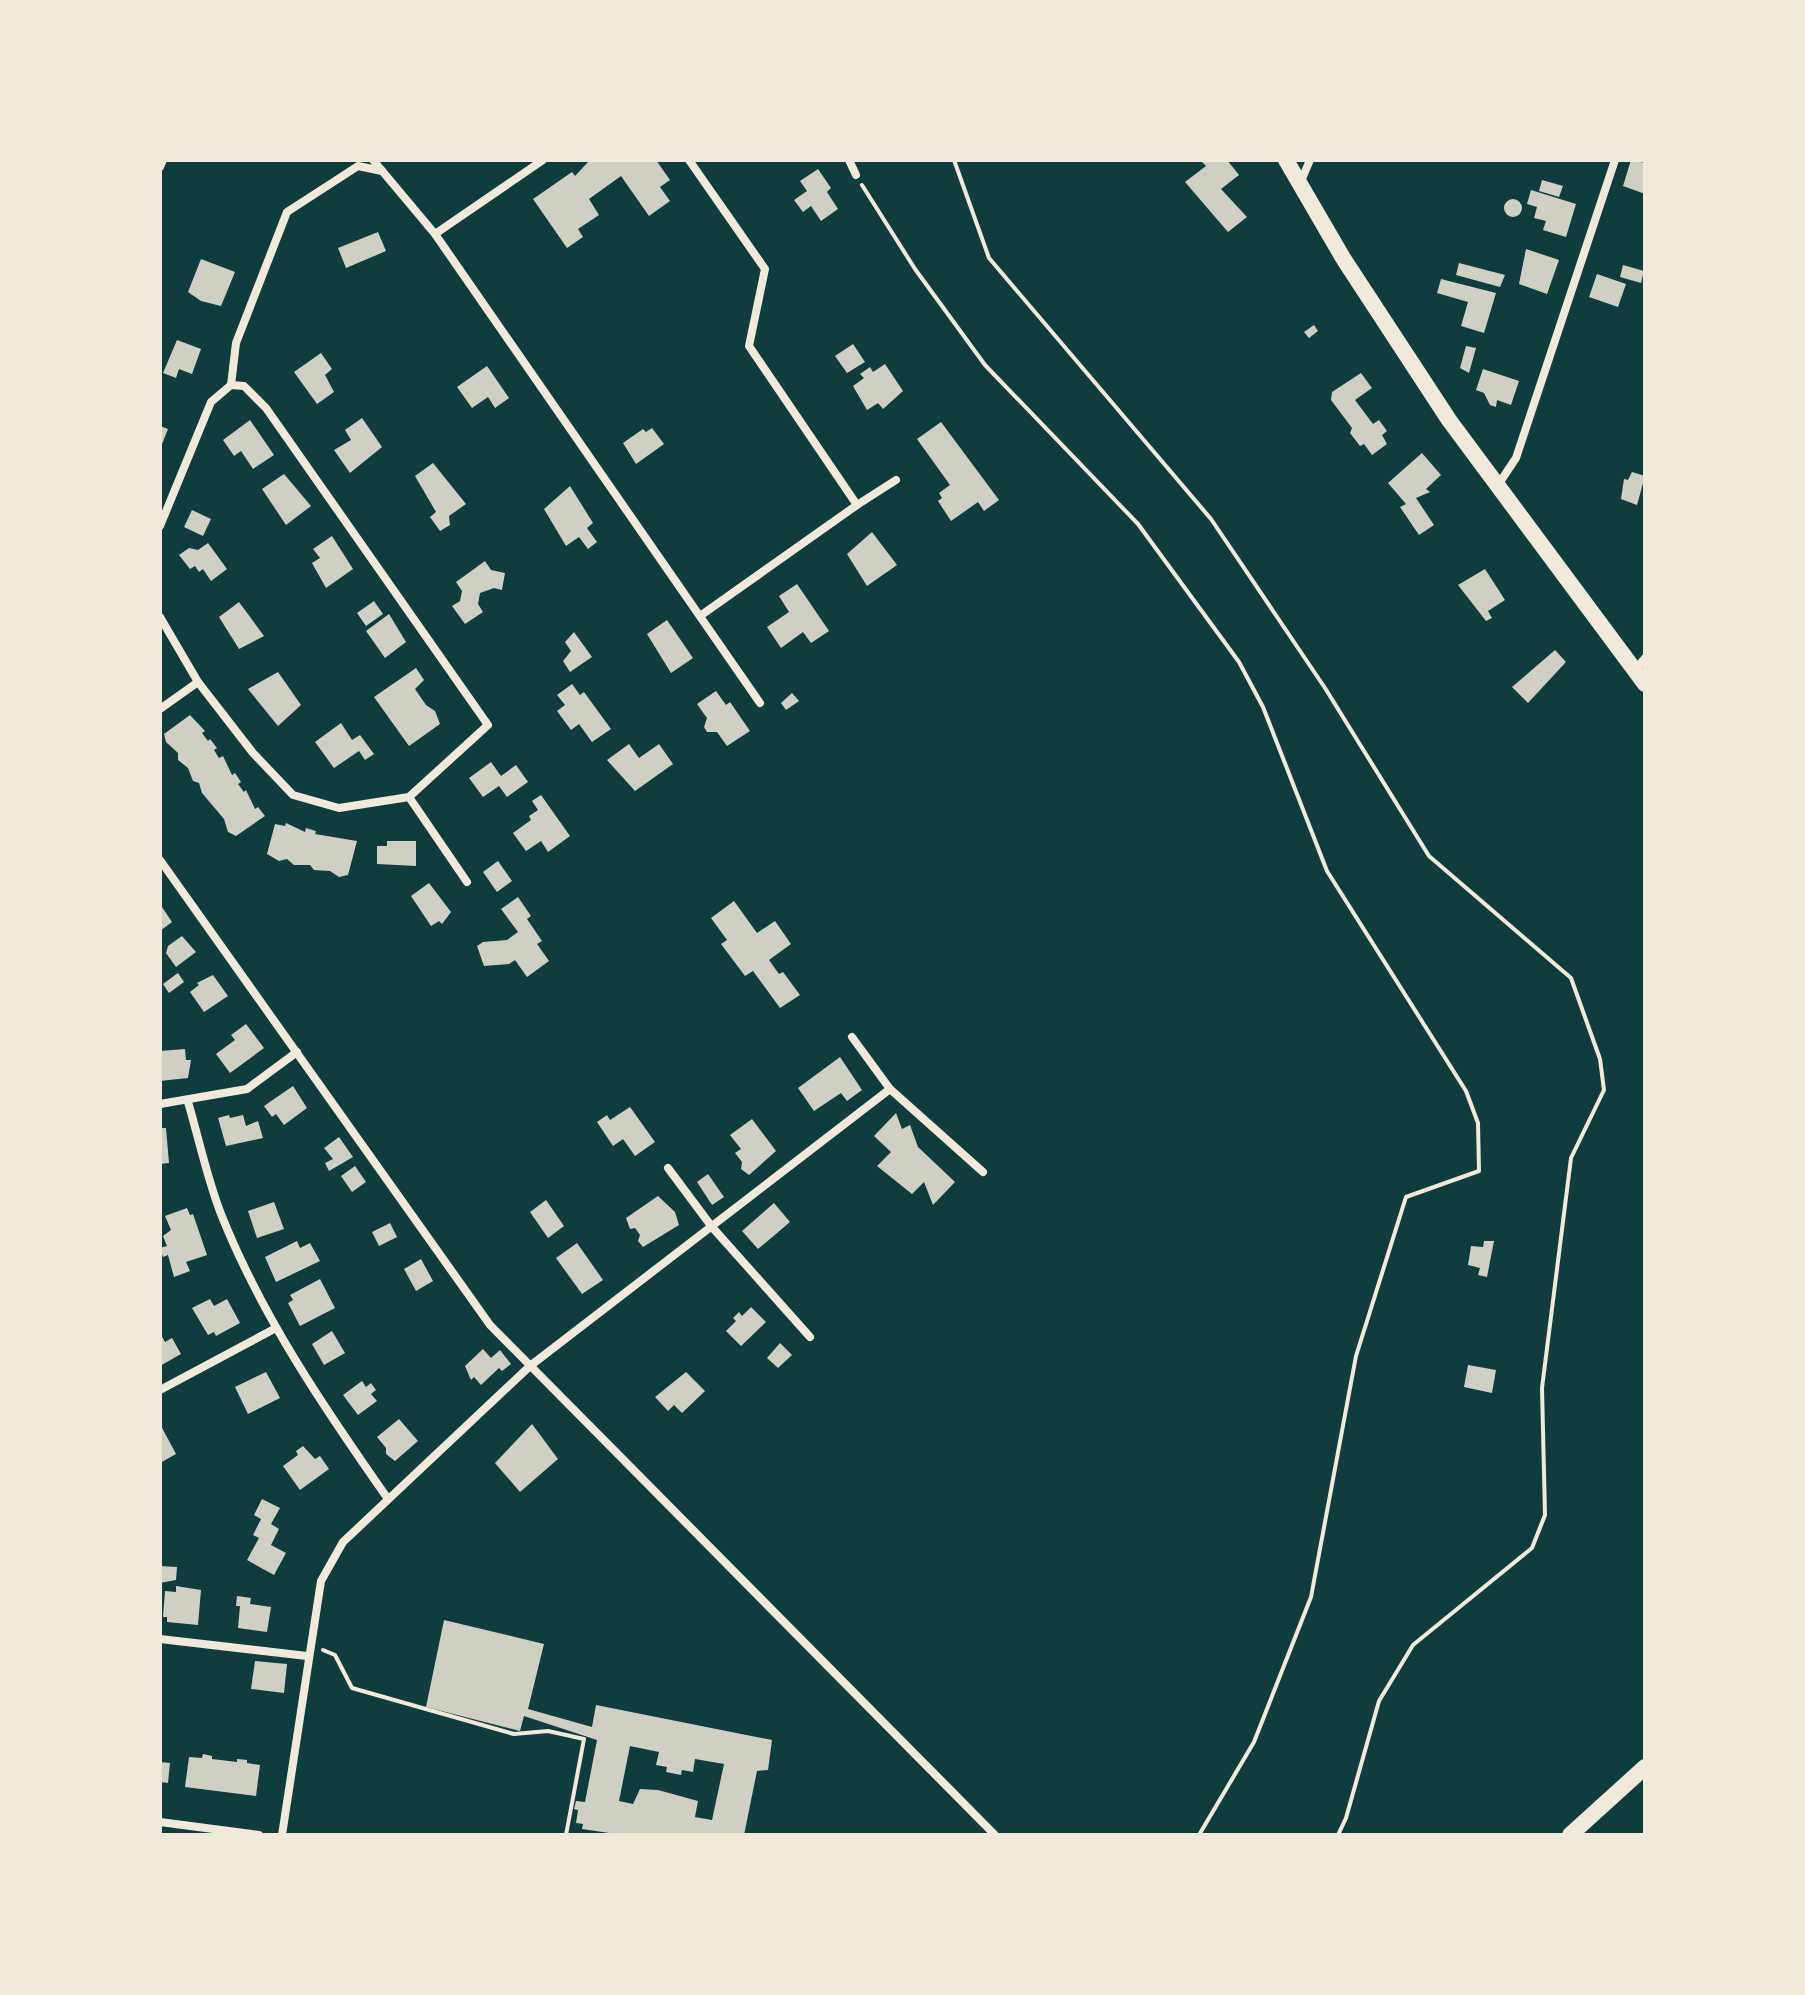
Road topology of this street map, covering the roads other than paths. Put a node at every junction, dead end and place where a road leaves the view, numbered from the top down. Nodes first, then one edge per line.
1 (163, 160) edge
2 (373, 160) edge
3 (543, 160) edge
4 (689, 160) edge
5 (849, 160) edge
6 (1286, 160) edge
7 (1310, 160) edge
8 (1615, 160) edge
9 (160, 167) edge
10 (382, 171) junction
11 (856, 175) road end
12 (1300, 184) junction
13 (435, 234) junction
14 (231, 385) junction
15 (896, 480) dead end
16 (1496, 487) junction
17 (857, 505) junction
18 (160, 526) edge
19 (700, 616) junction
20 (160, 617) edge
21 (1642, 670) edge
22 (198, 682) junction
23 (760, 703) dead end
24 (160, 709) edge
25 (409, 797) junction
26 (160, 860) edge
27 (467, 882) dead end
28 (852, 1037) dead end
29 (297, 1052) junction
30 (890, 1089) junction
31 (188, 1102) junction
32 (160, 1104) edge
33 (668, 1168) dead end
34 (983, 1172) dead end
35 (712, 1227) junction
36 (276, 1328) junction
37 (810, 1337) dead end
38 (530, 1366) junction
39 (160, 1390) edge
40 (388, 1499) junction
41 (160, 1639) edge
42 (308, 1651) junction
43 (1645, 1767) edge
44 (160, 1822) edge
45 (259, 1835) edge
46 (282, 1835) edge
47 (995, 1835) edge
48 (1570, 1835) edge

1 - 9 street
2 - 10 street
3 - 13 street
4 - 17 street
5 - 11 street
6 - 12 main road
7 - 12 street
8 - 16 street
10 - 13 street
10 - 14 street
12 - 16 main road
13 - 19 street
14 - 18 street
14 - 25 street
15 - 17 street
16 - 21 main road
17 - 19 street
19 - 23 street
20 - 22 street
22 - 24 street
22 - 25 street
25 - 27 street
26 - 29 street
28 - 30 street
29 - 31 street
29 - 38 street
30 - 34 street
30 - 35 street
31 - 32 street
31 - 36 street
33 - 35 street
35 - 37 street
35 - 38 street
36 - 39 street
36 - 40 street
38 - 40 street
38 - 47 street
40 - 42 street
41 - 42 street
42 - 46 street
43 - 48 main road
44 - 45 street

